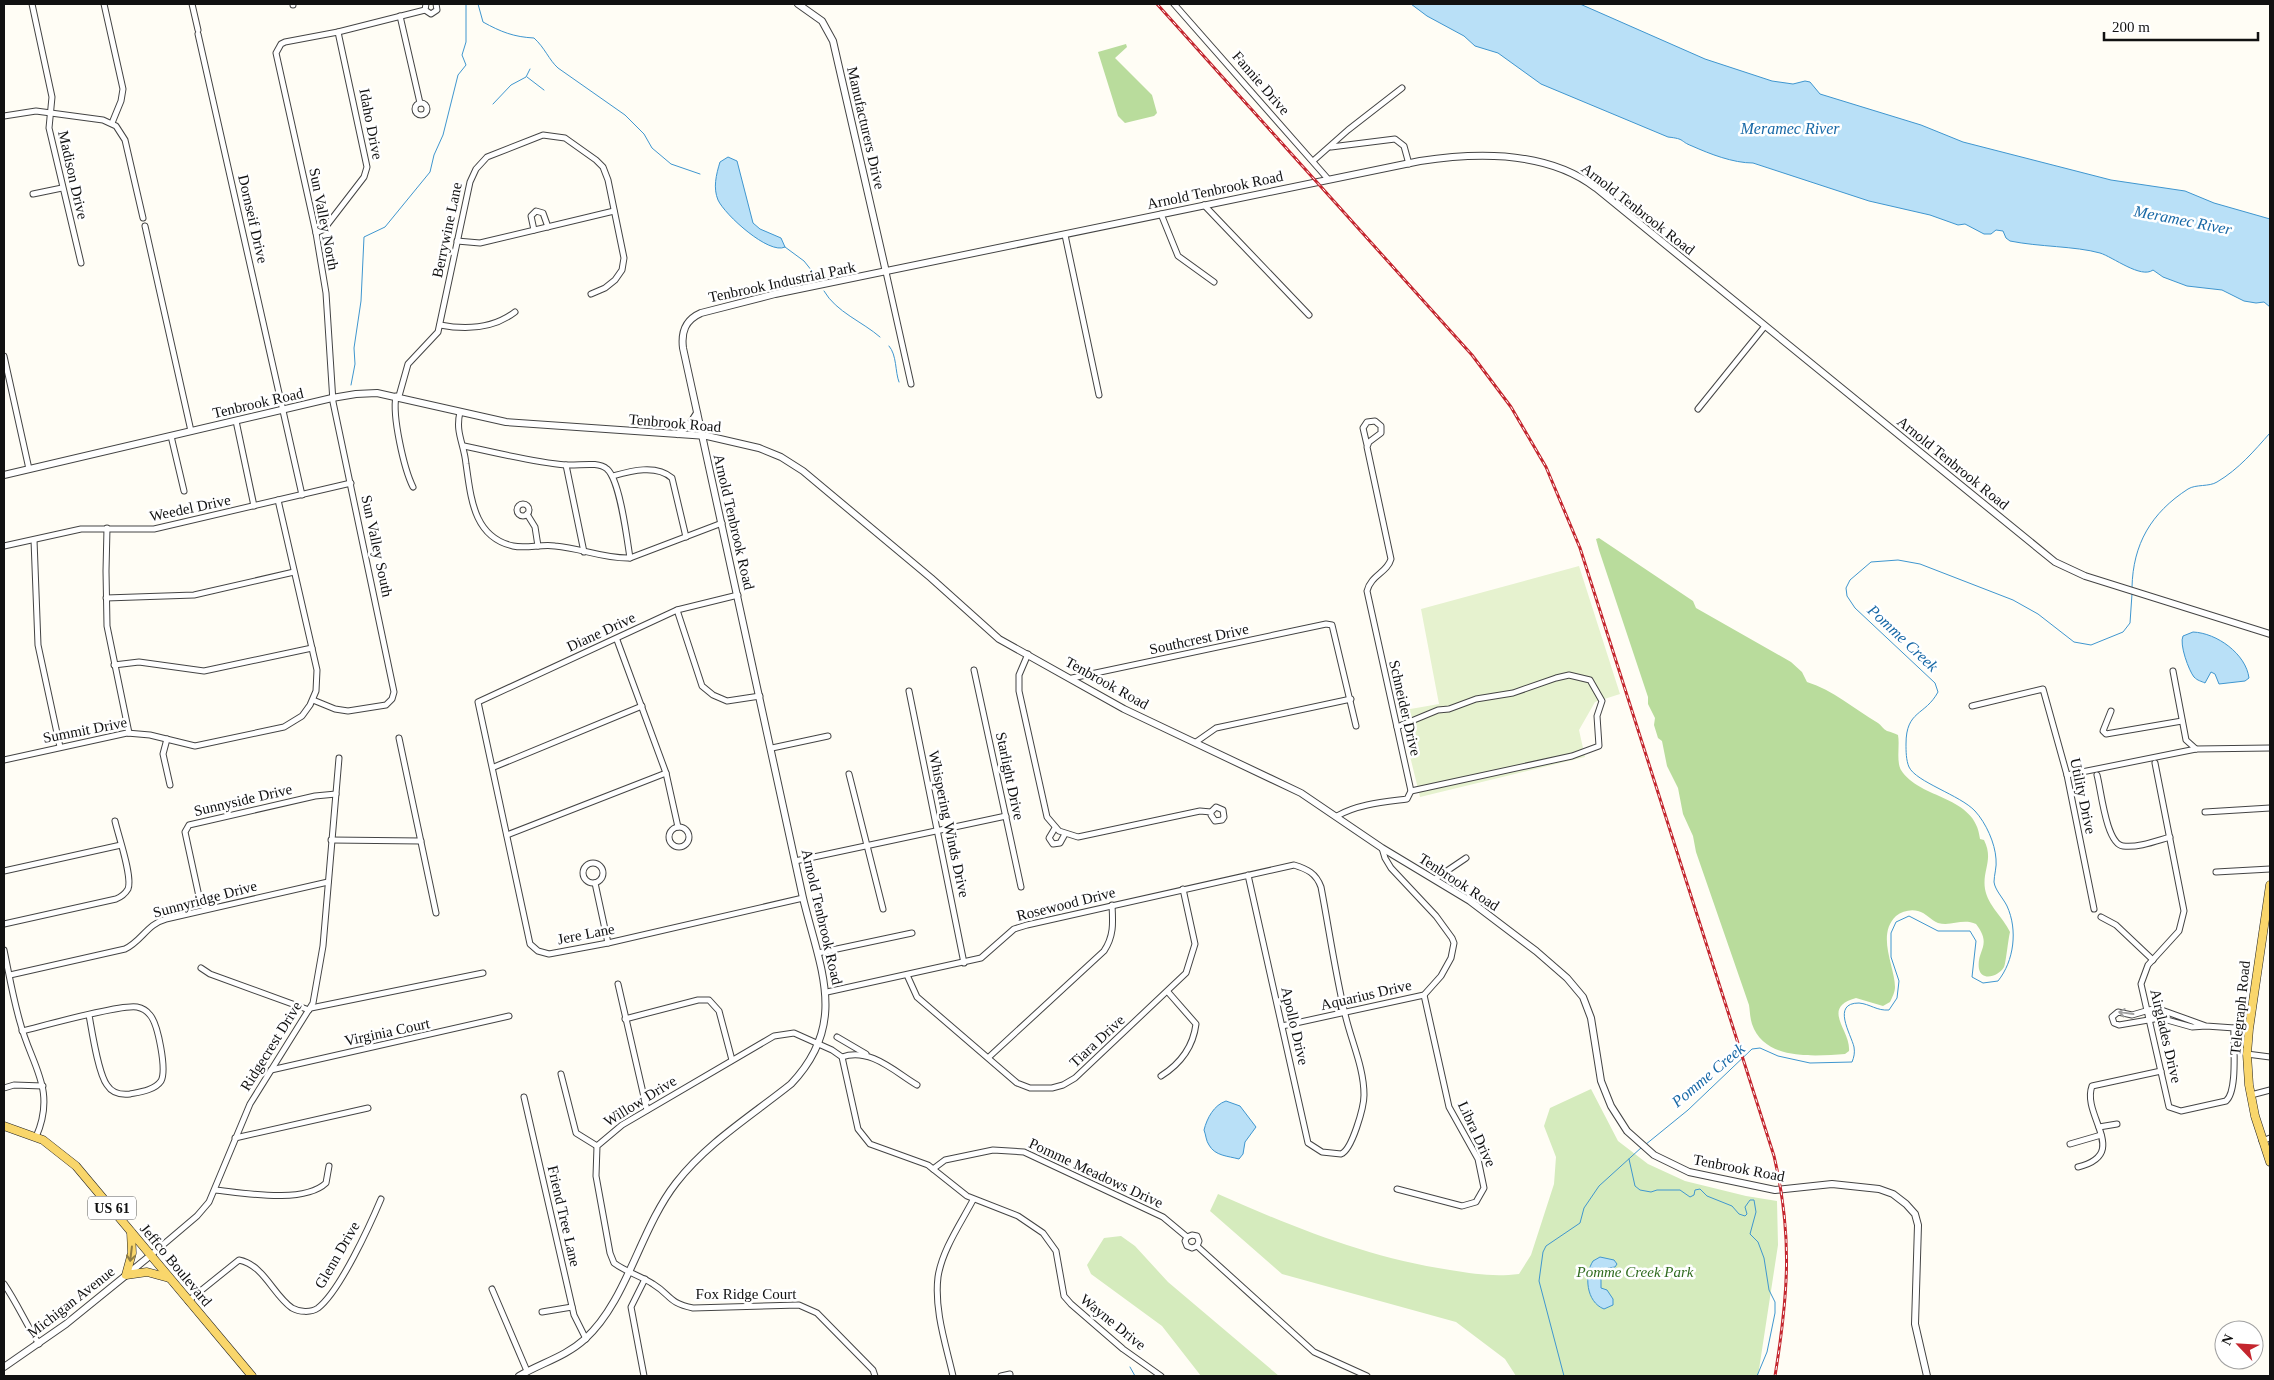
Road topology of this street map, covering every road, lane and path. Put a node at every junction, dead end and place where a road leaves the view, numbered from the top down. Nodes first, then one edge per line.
1 (32, 4) edge
2 (104, 4) edge
3 (192, 4) edge
4 (436, 4) edge
5 (798, 4) edge
6 (1174, 4) edge
7 (426, 7) edge
8 (400, 16) junction
9 (338, 32) junction
10 (1402, 88) dead end
11 (420, 103) dead end
12 (50, 113) junction
13 (4, 116) edge
14 (112, 123) junction
15 (1330, 147) junction
16 (1313, 161) junction
17 (1409, 164) junction
18 (1328, 179) junction
19 (62, 188) junction
20 (33, 194) dead end
21 (1204, 205) junction
22 (614, 211) junction
23 (1161, 214) junction
24 (143, 218) dead end
25 (144, 226) dead end
26 (548, 227) junction
27 (534, 230) junction
28 (316, 233) junction
29 (1065, 234) junction
30 (457, 241) junction
31 (81, 262) dead end
32 (886, 272) junction
33 (1214, 282) dead end
34 (591, 294) dead end
35 (515, 312) dead end
36 (1309, 315) dead end
37 (440, 325) junction
38 (1765, 326) junction
39 (4, 356) edge
40 (911, 384) dead end
41 (1099, 395) dead end
42 (397, 396) junction
43 (332, 398) junction
44 (1698, 409) dead end
45 (284, 410) junction
46 (460, 412) junction
47 (697, 413) junction
48 (236, 421) junction
49 (191, 432) junction
50 (678, 434) junction
51 (171, 436) junction
52 (702, 436) junction
53 (719, 438) junction
54 (1367, 445) junction
55 (464, 446) junction
56 (705, 452) junction
57 (566, 465) junction
58 (29, 469) junction
59 (4, 474) edge
60 (613, 476) junction
61 (351, 483) junction
62 (413, 487) dead end
63 (184, 491) dead end
64 (302, 495) junction
65 (278, 500) junction
66 (254, 506) junction
67 (527, 514) dead end
68 (722, 523) junction
69 (107, 528) junction
70 (686, 537) junction
71 (34, 540) junction
72 (4, 546) edge
73 (538, 546) junction
74 (584, 552) junction
75 (630, 558) junction
76 (294, 572) junction
77 (738, 595) junction
78 (106, 598) junction
79 (677, 610) junction
80 (2270, 634) edge
81 (617, 640) junction
82 (312, 648) junction
83 (1028, 654) junction
84 (114, 665) junction
85 (974, 670) dead end
86 (2173, 671) dead end
87 (1072, 678) junction
88 (909, 691) dead end
89 (760, 696) junction
90 (1351, 699) junction
91 (313, 700) junction
92 (478, 702) joint
93 (642, 706) junction
94 (1972, 706) dead end
95 (2111, 711) dead end
96 (2182, 720) junction
97 (1356, 726) dead end
98 (1396, 727) junction
99 (129, 733) junction
100 (828, 736) dead end
101 (400, 738) dead end
102 (166, 739) junction
103 (1196, 742) junction
104 (60, 747) junction
105 (772, 748) junction
106 (2196, 748) junction
107 (2270, 748) edge
108 (339, 758) dead end
109 (4, 760) edge
110 (2155, 763) dead end
111 (494, 767) junction
112 (666, 773) junction
113 (849, 774) dead end
114 (2098, 774) dead end
115 (2066, 775) junction
116 (170, 786) dead end
117 (1411, 792) junction
118 (336, 794) junction
119 (2270, 808) edge
120 (1211, 812) dead end
121 (2205, 812) dead end
122 (1006, 816) junction
123 (1337, 816) junction
124 (115, 821) dead end
125 (678, 827) dead end
126 (1055, 828) junction
127 (938, 831) junction
128 (1065, 834) junction
129 (507, 836) junction
130 (2170, 837) junction
131 (331, 840) junction
132 (421, 841) junction
133 (121, 845) junction
134 (867, 847) junction
135 (1382, 848) junction
136 (1466, 858) dead end
137 (796, 861) junction
138 (2270, 869) edge
139 (4, 871) edge
140 (2216, 872) dead end
141 (1248, 876) junction
142 (1435, 879) junction
143 (328, 882) junction
144 (595, 883) dead end
145 (1021, 887) dead end
146 (1183, 889) junction
147 (2270, 890) edge
148 (803, 898) junction
149 (1112, 905) junction
150 (210, 908) junction
151 (883, 909) dead end
152 (2094, 909) dead end
153 (436, 913) dead end
154 (2101, 917) dead end
155 (4, 924) edge
156 (912, 933) dead end
157 (608, 943) junction
158 (4, 950) edge
159 (818, 954) junction
160 (2153, 960) junction
161 (964, 963) junction
162 (200, 968) dead end
163 (483, 973) dead end
164 (10, 976) junction
165 (907, 976) junction
166 (618, 984) dead end
167 (827, 992) junction
168 (1168, 992) junction
169 (1424, 995) junction
170 (310, 1009) junction
171 (2146, 1012) junction
172 (1345, 1014) junction
173 (89, 1015) junction
174 (509, 1016) dead end
175 (625, 1019) junction
176 (2148, 1020) junction
177 (1282, 1026) junction
178 (2206, 1026) junction
179 (2234, 1028) junction
180 (2249, 1029) junction
181 (22, 1031) junction
182 (837, 1036) dead end
183 (819, 1044) junction
184 (2247, 1054) junction
185 (868, 1056) junction
186 (842, 1057) junction
187 (989, 1057) junction
188 (2270, 1057) edge
189 (732, 1060) junction
190 (271, 1070) junction
191 (2161, 1071) junction
192 (561, 1074) dead end
193 (1161, 1076) dead end
194 (917, 1085) dead end
195 (43, 1086) junction
196 (4, 1088) edge
197 (2270, 1090) edge
198 (2251, 1095) junction
199 (524, 1098) dead end
200 (368, 1108) dead end
201 (647, 1110) junction
202 (2117, 1124) dead end
203 (4, 1126) edge
204 (2099, 1127) junction
205 (36, 1137) junction
206 (2101, 1137) junction
207 (235, 1138) junction
208 (2270, 1138) edge
209 (2262, 1141) junction
210 (2070, 1144) dead end
211 (597, 1146) junction
212 (2270, 1162) edge
213 (329, 1166) dead end
214 (2078, 1167) dead end
215 (933, 1169) junction
216 (1397, 1189) dead end
217 (215, 1190) junction
218 (381, 1198) dead end
219 (973, 1200) junction
220 (131, 1232) junction
221 (1187, 1237) junction
222 (1197, 1246) junction
223 (151, 1255) junction
224 (628, 1271) junction
225 (126, 1275) junction
226 (171, 1279) junction
227 (645, 1279) junction
228 (4, 1284) edge
229 (492, 1289) dead end
230 (188, 1302) junction
231 (572, 1307) junction
232 (542, 1312) dead end
233 (586, 1339) junction
234 (39, 1344) junction
235 (4, 1367) edge
236 (527, 1371) junction
237 (1010, 1374) dead end
238 (252, 1376) edge
239 (519, 1376) edge
240 (644, 1376) edge
241 (876, 1376) edge
242 (953, 1376) edge
243 (1001, 1376) edge
244 (1161, 1376) edge
245 (1367, 1376) edge
246 (1927, 1376) edge

1 - 12 street, Madison Drive
2 - 14 street
3 - 45 street, Dornseif Drive
4 - 7 street
5 - 32 street, Manufacturers Drive
6 - 16 street, Fannie Drive
7 - 8 street
8 - 9 street
8 - 11 street
9 - 28 street, Idaho Drive
9 - 28 street, Sun Valley North
10 - 15 street
12 - 13 street
12 - 14 street
12 - 19 street, Madison Drive
14 - 24 street
15 - 16 street
15 - 17 street
16 - 18 street, Fannie Drive
17 - 18 street, Arnold Tenbrook Road
17 - 38 street, Arnold Tenbrook Road
18 - 21 street, Arnold Tenbrook Road
19 - 20 street
19 - 31 street, Madison Drive
21 - 23 street, Arnold Tenbrook Road
21 - 36 street
22 - 26 street
22 - 30 street, Berrywine Lane
22 - 34 street, Berrywine Lane
23 - 29 street, Arnold Tenbrook Road
23 - 33 street
25 - 49 street
26 - 27 street
26 - 27 street
27 - 30 street
28 - 43 street, Sun Valley North
29 - 32 street, Arnold Tenbrook Road
29 - 41 street
30 - 37 street, Berrywine Lane
32 - 40 street
32 - 47 street, Tenbrook Industrial Park
35 - 37 street
37 - 42 street, Berrywine Lane
38 - 44 street
38 - 80 street, Arnold Tenbrook Road
39 - 58 street
42 - 43 street, Tenbrook Road
42 - 46 street, Tenbrook Road
42 - 62 street, Berrywine Lane
43 - 45 street, Tenbrook Road
43 - 61 street, Sun Valley South
45 - 48 street, Tenbrook Road
45 - 64 street, Dornseif Drive
46 - 50 street, Tenbrook Road
46 - 55 street
47 - 50 street
47 - 52 street, Tenbrook Industrial Park
48 - 49 street, Tenbrook Road
48 - 66 street
49 - 51 street, Tenbrook Road
50 - 52 street, Tenbrook Road
51 - 58 street, Tenbrook Road
51 - 63 street
52 - 53 street, Tenbrook Road
52 - 56 street, Arnold Tenbrook Road
53 - 56 street
53 - 83 street, Tenbrook Road
54 - 54 street
54 - 98 street, Schneider Drive
55 - 57 street
55 - 73 street
56 - 68 street, Arnold Tenbrook Road
57 - 60 street
57 - 74 street
58 - 59 street, Tenbrook Road
60 - 70 street
60 - 75 street
61 - 64 street, Weedel Drive
61 - 91 street, Sun Valley South
64 - 65 street, Weedel Drive
65 - 66 street, Weedel Drive
65 - 76 street
66 - 69 street, Weedel Drive
67 - 73 street
68 - 70 street
68 - 77 street, Arnold Tenbrook Road
69 - 71 street, Weedel Drive
69 - 78 street
70 - 75 street
71 - 72 street, Weedel Drive
71 - 104 street
73 - 74 street
74 - 75 street
76 - 78 street
76 - 82 street
77 - 79 street, Diane Drive
77 - 89 street, Arnold Tenbrook Road
78 - 84 street
79 - 81 street, Diane Drive
79 - 89 street
81 - 92 street, Diane Drive
81 - 93 street
82 - 84 street
82 - 91 street
83 - 87 street, Tenbrook Road
83 - 126 street
84 - 99 street
85 - 122 street, Starlight Drive
86 - 96 street
87 - 90 street, Southcrest Drive
87 - 103 street, Tenbrook Road
88 - 127 street, Whispering Winds Drive
89 - 105 street, Arnold Tenbrook Road
90 - 97 street
90 - 103 street
91 - 102 street, Summit Drive
92 - 111 street, Jere Lane
93 - 111 street
93 - 112 street
94 - 115 street, Utility Drive
95 - 96 street
96 - 106 street
98 - 117 street, Schneider Drive
98 - 117 street
99 - 102 street, Summit Drive
99 - 104 street, Summit Drive
100 - 105 street
101 - 132 street
102 - 116 street
103 - 123 street, Tenbrook Road
104 - 109 street, Summit Drive
105 - 137 street, Arnold Tenbrook Road
106 - 107 street
106 - 115 street
108 - 118 street, Ridgecrest Drive
110 - 130 street, Airglades Drive
111 - 129 street, Jere Lane
112 - 125 street
112 - 129 street
113 - 134 street
114 - 130 street
115 - 152 street, Utility Drive
117 - 123 street
118 - 131 street, Ridgecrest Drive
118 - 150 street, Sunnyside Drive
119 - 121 street
120 - 128 street
122 - 127 street
122 - 145 street, Starlight Drive
123 - 135 street, Tenbrook Road
124 - 133 street
126 - 128 street
126 - 128 street
127 - 134 street
127 - 161 street, Whispering Winds Drive
129 - 157 street, Jere Lane
130 - 160 street, Airglades Drive
131 - 132 street
131 - 143 street, Ridgecrest Drive
132 - 153 street
133 - 139 street
133 - 155 street
134 - 137 street
134 - 151 street
135 - 142 street, Tenbrook Road
135 - 169 street, Aquarius Drive
136 - 142 street
137 - 148 street, Arnold Tenbrook Road
138 - 140 street
141 - 146 street, Rosewood Drive
141 - 172 street, Rosewood Drive
141 - 177 street, Apollo Drive
142 - 246 street, Tenbrook Road
143 - 150 street, Sunnyridge Drive
143 - 170 street, Ridgecrest Drive
144 - 157 street
146 - 149 street, Rosewood Drive
146 - 168 street, Tiara Drive
147 - 180 main road, Telegraph Road
148 - 157 street, Jere Lane
148 - 159 street, Arnold Tenbrook Road
149 - 161 street, Rosewood Drive
149 - 187 street
150 - 164 street, Sunnyridge Drive
154 - 160 street
156 - 159 street
158 - 164 street
159 - 167 street, Arnold Tenbrook Road
160 - 171 street, Airglades Drive
161 - 165 street, Rosewood Drive
162 - 170 street
163 - 170 street
164 - 181 street
165 - 167 street, Rosewood Drive
165 - 187 street, Tiara Drive
166 - 175 street
167 - 183 street, Arnold Tenbrook Road
168 - 187 street, Tiara Drive
168 - 193 street
169 - 172 street, Aquarius Drive
169 - 216 street, Libra Drive
170 - 190 street, Ridgecrest Drive
171 - 176 street, Airglades Drive
171 -> 176 street
171 - 178 street
172 - 177 street, Aquarius Drive
172 - 177 street, Apollo Drive
173 - 173 street
173 - 181 street
174 - 190 street, Virginia Court
175 - 189 street
175 - 201 street
176 - 178 street
176 - 191 street, Airglades Drive
178 - 179 street
179 - 180 street
179 - 191 street, Airglades Drive
180 - 184 main road, Telegraph Road
181 - 195 street
182 - 185 street
183 - 186 street, Willow Drive
183 - 189 street, Willow Drive
183 - 224 street, Arnold Tenbrook Road
184 - 188 street
184 - 198 main road, Telegraph Road
185 - 186 street
185 - 194 street
186 - 215 street, Wayne Drive
189 - 201 street, Willow Drive
190 - 207 street, Ridgecrest Drive
191 - 204 street
192 - 211 street
195 - 196 street
195 - 205 street
197 - 198 street
198 - 209 main road, Telegraph Road
199 - 231 street, Friend Tree Lane
200 - 207 street
201 - 211 street, Willow Drive
202 - 204 street
203 - 205 main road, Jeffco Boulevard / US 61
204 - 206 street
205 - 220 main road, Jeffco Boulevard / US 61
206 - 210 street
206 - 214 street
207 - 217 street, Ridgecrest Drive
208 - 209 street
209 - 212 main road, Telegraph Road
211 - 224 street, Willow Drive
213 - 217 street
215 - 219 street, Wayne Drive
215 - 221 street, Pomme Meadows Drive
217 - 223 street, Ridgecrest Drive
218 - 230 street, Glenn Drive
219 - 242 street
219 - 244 street, Wayne Drive
220 - 223 main road, Jeffco Boulevard / US 61
220 -> 225 main road
221 - 222 street, Pomme Meadows Drive
221 - 222 street, Pomme Meadows Drive
222 - 245 street, Pomme Meadows Drive
223 - 225 street, Michigan Avenue
223 - 226 main road, Jeffco Boulevard / US 61
224 - 227 street, Fox Ridge Court
224 - 233 street, Arnold Tenbrook Road
225 - 226 main road
225 - 234 street, Michigan Avenue
226 - 230 main road, Jeffco Boulevard / US 61
227 - 240 street
227 - 241 street, Fox Ridge Court
228 - 234 street
229 - 236 street
230 - 238 main road, Jeffco Boulevard / US 61
231 - 232 street
231 - 233 street, Friend Tree Lane
233 - 236 street, Arnold Tenbrook Road
234 - 235 street, Michigan Avenue
236 - 239 street, Arnold Tenbrook Road
237 - 243 street

